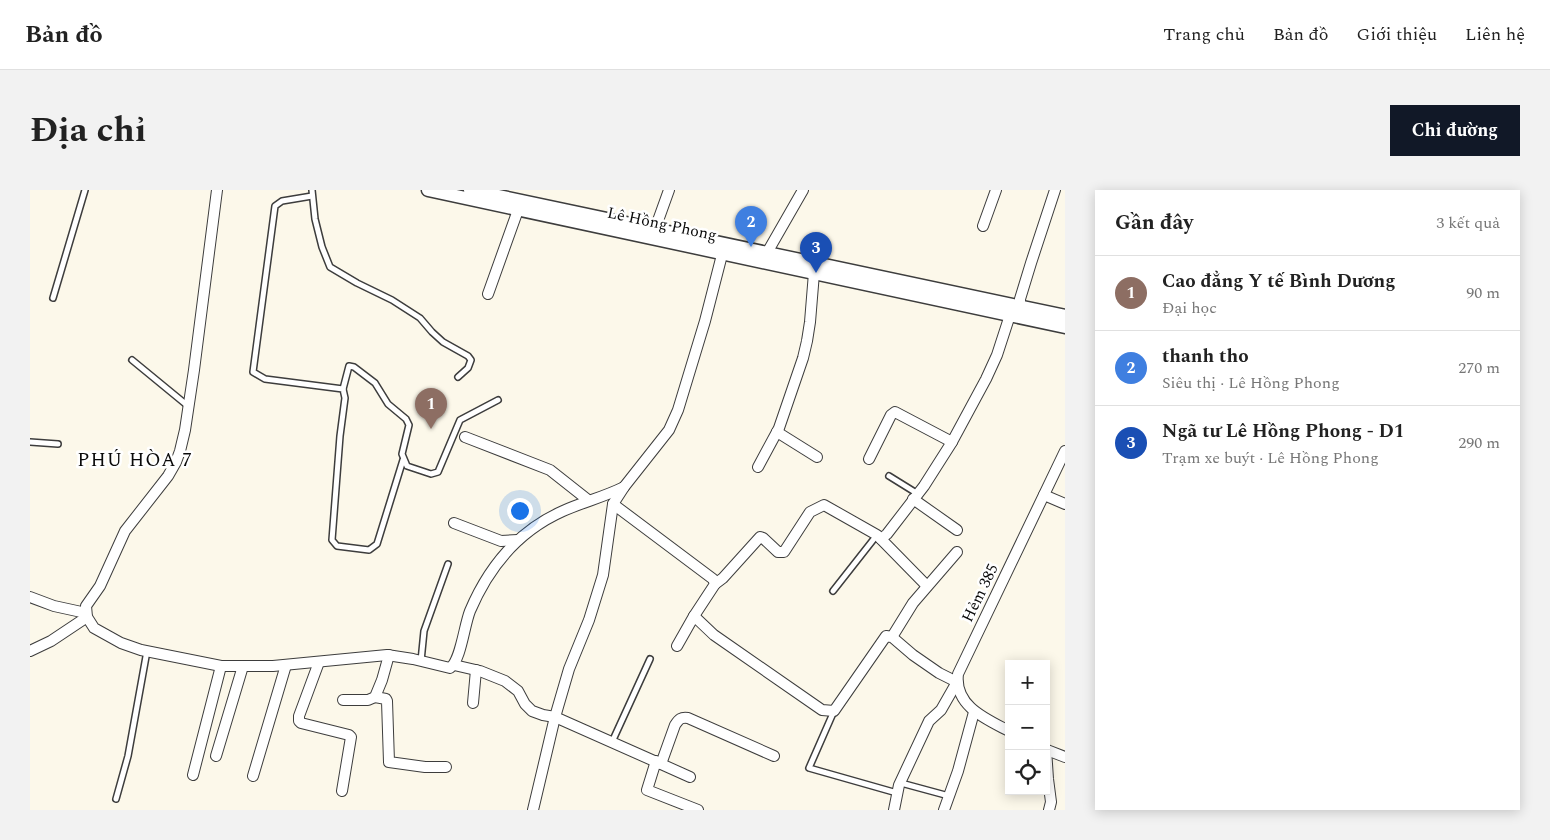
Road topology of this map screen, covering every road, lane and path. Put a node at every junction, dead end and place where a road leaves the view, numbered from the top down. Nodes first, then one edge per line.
1 (85, 190) edge
2 (217, 190) edge
3 (428, 190) edge
4 (470, 190) edge
5 (669, 190) edge
6 (803, 190) edge
7 (996, 190) edge
8 (1056, 190) edge
9 (312, 193) edge
10 (499, 197) edge
11 (518, 210) junction
12 (983, 226) dead end
13 (655, 229) junction
14 (724, 249) junction
15 (764, 258) junction
16 (814, 273) junction
17 (488, 294) dead end
18 (53, 298) dead end
19 (1015, 311) junction
20 (1065, 316) edge
21 (1065, 326) edge
22 (132, 360) dead end
23 (458, 377) dead end
24 (343, 389) junction
25 (498, 400) dead end
26 (188, 407) junction
27 (777, 432) junction
28 (465, 437) dead end
29 (30, 442) edge
30 (952, 442) junction
31 (58, 444) dead end
32 (1065, 451) edge
33 (817, 456) dead end
34 (869, 459) dead end
35 (404, 460) junction
36 (758, 467) dead end
37 (889, 476) dead end
38 (624, 487) junction
39 (1044, 495) junction
40 (915, 496) junction
41 (588, 500) junction
42 (614, 504) junction
43 (1065, 504) edge
44 (454, 523) dead end
45 (957, 530) dead end
46 (879, 537) junction
47 (518, 540) junction
48 (957, 552) dead end
49 (448, 564) dead end
50 (715, 584) junction
51 (927, 586) junction
52 (833, 591) dead end
53 (30, 597) edge
54 (87, 615) junction
55 (694, 616) junction
56 (892, 637) junction
57 (677, 646) dead end
58 (30, 651) edge
59 (147, 652) junction
60 (389, 655) junction
61 (650, 659) dead end
62 (421, 661) junction
63 (319, 662) junction
64 (286, 665) junction
65 (454, 665) junction
66 (221, 666) junction
67 (243, 666) junction
68 (476, 670) junction
69 (957, 682) junction
70 (375, 697) junction
71 (343, 700) dead end
72 (473, 703) dead end
73 (834, 711) junction
74 (974, 712) junction
75 (555, 717) junction
76 (1005, 729) edge
77 (612, 742) junction
78 (1047, 750) edge
79 (1049, 750) edge
80 (216, 756) dead end
81 (774, 756) dead end
82 (1065, 758) edge
83 (658, 763) junction
84 (446, 766) dead end
85 (194, 775) dead end
86 (253, 776) dead end
87 (690, 777) dead end
88 (899, 788) junction
89 (342, 791) dead end
90 (949, 796) junction
91 (116, 799) dead end
92 (532, 810) edge
93 (698, 810) edge
94 (894, 810) edge
95 (944, 810) edge
96 (1049, 810) edge

1 - 18 lane
2 - 26 street
3 - 10 street, Lê Hồng Phong
4 - 10 street, Lê Hồng Phong
5 - 13 street
6 - 15 street
7 - 12 street
8 - 19 street
9 - 23 lane
9 - 24 lane
10 - 11 street, Lê Hồng Phong
10 - 13 street, Lê Hồng Phong
11 - 14 street, Lê Hồng Phong
11 - 17 street
13 - 14 street, Lê Hồng Phong
14 - 15 street, Lê Hồng Phong
14 - 38 street
15 - 16 street, Lê Hồng Phong
15 - 19 street, Lê Hồng Phong
16 - 19 street, Lê Hồng Phong
16 - 27 street
19 - 20 street, Lê Hồng Phong
19 - 21 street, Lê Hồng Phong
19 - 30 street
22 - 26 lane
24 - 35 lane
24 - 35 lane
25 - 35 lane
26 - 54 street
27 - 33 street
27 - 36 street
28 - 41 street
29 - 31 lane
30 - 34 street
30 - 40 street
32 - 39 street, Hẻm 385
37 - 40 lane
38 - 41 street
38 - 42 street
39 - 43 street
39 - 69 street, Hẻm 385
40 - 45 street
40 - 46 street
41 - 47 street
42 - 50 street
42 - 75 street
44 - 47 street
46 - 50 street
46 - 51 street
46 - 52 lane
47 - 65 street
48 - 51 street
49 - 62 lane
50 - 55 street
51 - 56 street
53 - 54 street
54 - 58 street
54 - 59 street
55 - 57 street
55 - 73 street
56 - 69 street
56 - 73 street
59 - 66 street
59 - 91 lane
60 - 62 street
60 - 63 street
60 - 70 street
61 - 77 lane
62 - 65 street
63 - 64 street
63 - 89 street
64 - 67 street
64 - 86 street
65 - 68 street
66 - 67 street
66 - 85 street
67 - 80 street
68 - 72 street
68 - 75 street
69 - 74 street
69 - 88 street, Hẻm 385
70 - 71 street
70 - 84 street
73 - 88 lane
74 - 76 street
74 - 90 street
75 - 77 street
75 - 92 street
77 - 83 street
78 - 96 street
79 - 82 street
81 - 83 street
83 - 87 street
83 - 93 street
88 - 90 lane
88 - 94 street, Hẻm 385
90 - 95 street

